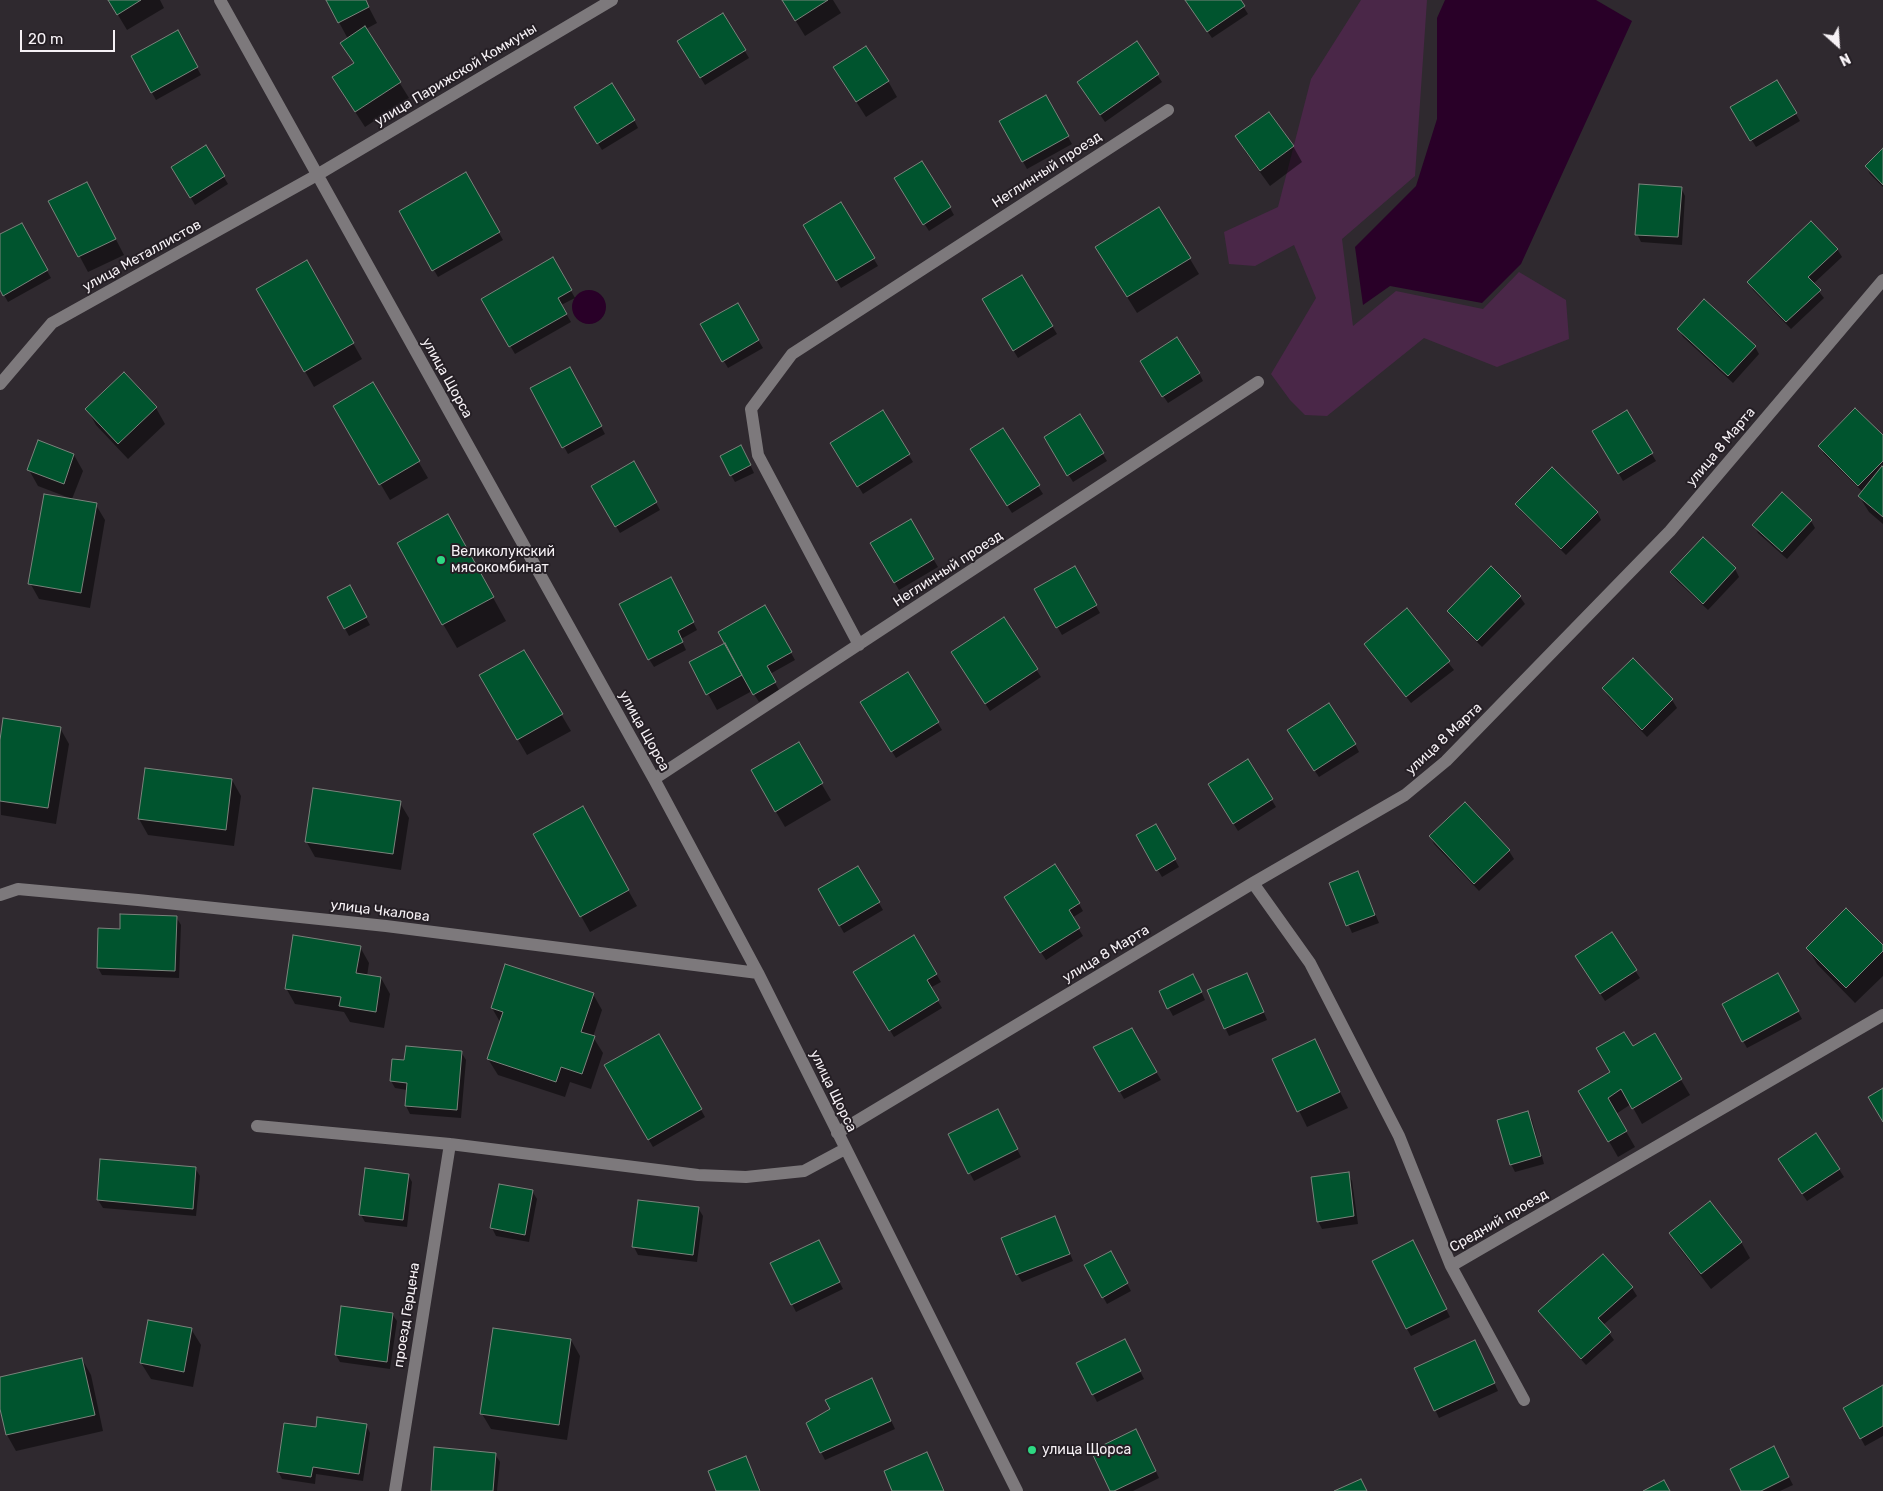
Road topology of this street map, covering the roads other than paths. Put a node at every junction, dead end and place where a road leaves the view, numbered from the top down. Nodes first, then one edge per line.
1 (220, 0) edge
2 (612, 0) edge
3 (1168, 110) dead end
4 (317, 175) junction
5 (1883, 280) edge
6 (1258, 382) dead end
7 (0, 384) edge
8 (859, 645) junction
9 (654, 778) junction
10 (1253, 883) junction
11 (0, 895) edge
12 (758, 973) junction
13 (1883, 1015) edge
14 (257, 1126) dead end
15 (837, 1133) junction
16 (450, 1144) junction
17 (845, 1149) junction
18 (1451, 1266) junction
19 (1524, 1400) dead end
20 (395, 1491) edge
21 (1017, 1491) edge

1 - 4 street, улица Щорса
2 - 4 street, улица Парижской Коммуны
3 - 8 street, Неглинный проезд
4 - 7 street, улица Металлистов
4 - 9 street, улица Щорса
5 - 10 street, улица 8 Марта
6 - 8 street, Неглинный проезд
8 - 9 street, Неглинный проезд
9 - 12 street, улица Щорса
10 - 15 street, улица 8 Марта
10 - 18 street, Средний проезд
11 - 12 street, улица Чкалова
12 - 15 street, улица Щорса
13 - 18 street, Средний проезд
14 - 16 street
15 - 17 street, улица Щорса
16 - 17 street
16 - 20 street, проезд Герцена
17 - 21 street, улица Щорса
18 - 19 street

